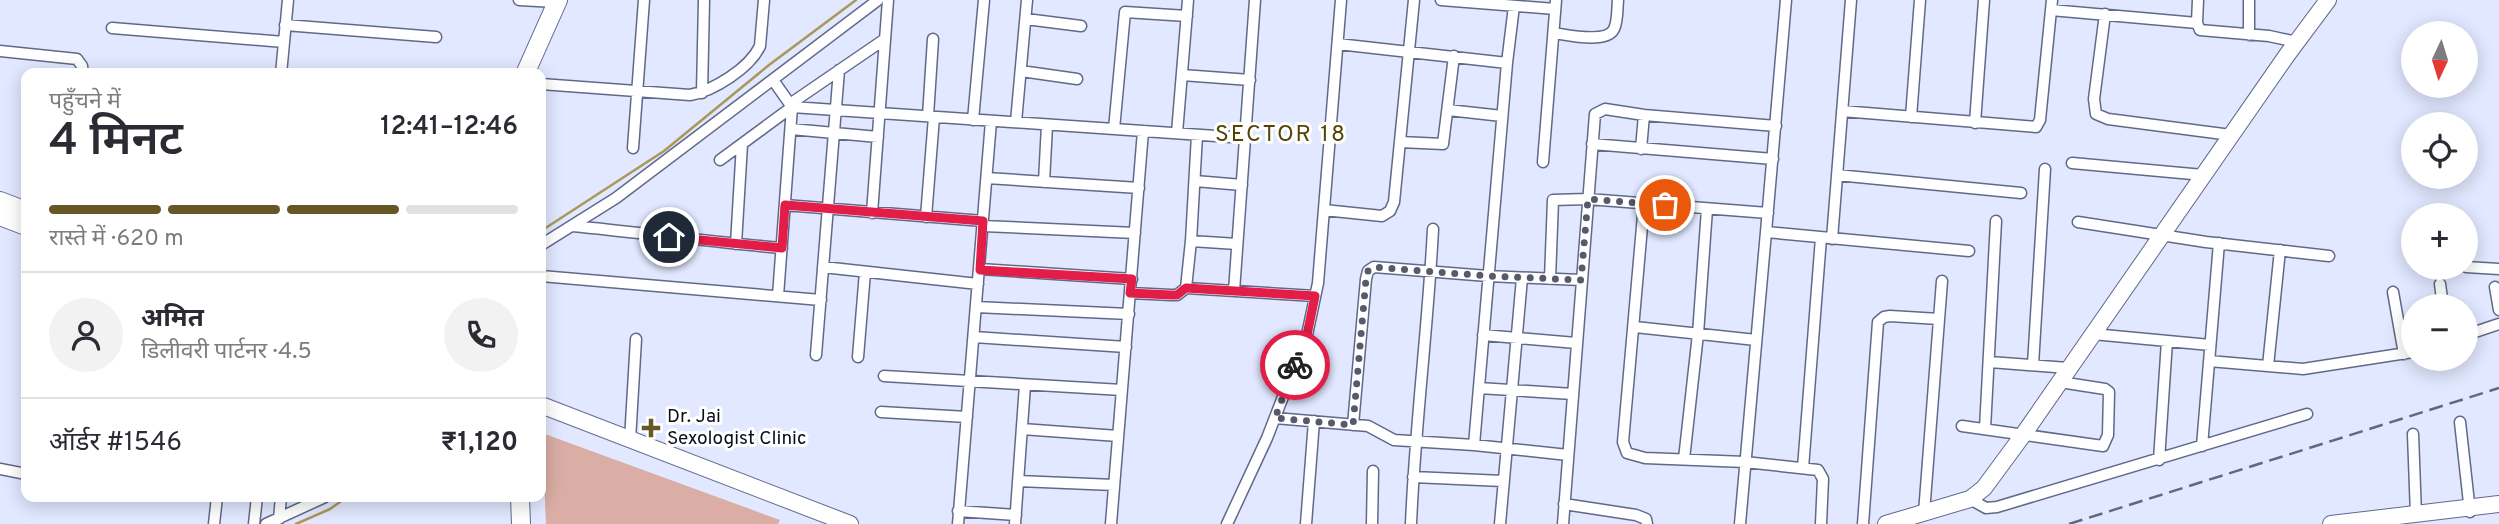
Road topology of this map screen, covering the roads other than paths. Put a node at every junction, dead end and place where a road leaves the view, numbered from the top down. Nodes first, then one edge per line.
1 (288, 0) edge
2 (519, 0) edge
3 (644, 0) edge
4 (704, 0) edge
5 (764, 0) edge
6 (878, 0) edge
7 (888, 0) edge
8 (984, 0) edge
9 (1027, 0) edge
10 (1123, 0) edge
11 (1188, 0) edge
12 (1255, 0) edge
13 (1341, 0) edge
14 (1414, 0) edge
15 (1441, 0) edge
16 (1618, 0) edge
17 (1786, 0) edge
18 (1851, 0) edge
19 (1920, 0) edge
20 (1984, 0) edge
21 (2198, 0) edge
22 (2249, 0) edge
23 (2328, 0) edge
24 (557, 1) edge
25 (1556, 4) edge
26 (2051, 5) edge
27 (1514, 6) junction
28 (1125, 12) junction
29 (2105, 14) junction
30 (1187, 16) junction
31 (1026, 19) junction
32 (2197, 23) junction
33 (285, 25) junction
34 (1081, 26) dead end
35 (112, 28) dead end
36 (1554, 33) junction
37 (2249, 35) junction
38 (436, 37) dead end
39 (933, 38) dead end
40 (885, 39) junction
41 (284, 42) junction
42 (2297, 42) junction
43 (1338, 44) junction
44 (1410, 50) junction
45 (0, 51) edge
46 (1454, 56) junction
47 (1507, 63) junction
48 (82, 68) edge
49 (282, 68) edge
50 (528, 68) edge
51 (839, 70) junction
52 (1021, 71) junction
53 (1182, 75) junction
54 (1077, 79) dead end
55 (772, 80) junction
56 (1250, 80) junction
57 (546, 84) edge
58 (637, 91) junction
59 (702, 93) junction
60 (791, 106) junction
61 (836, 110) junction
62 (1448, 110) junction
63 (1842, 111) junction
64 (880, 113) junction
65 (1644, 115) junction
66 (1502, 116) junction
67 (931, 117) junction
68 (1912, 117) junction
69 (973, 120) junction
70 (991, 121) junction
71 (1016, 122) junction
72 (1975, 123) junction
73 (1046, 124) junction
74 (1776, 126) junction
75 (1114, 129) junction
76 (791, 130) junction
77 (1143, 131) junction
78 (834, 132) junction
79 (1177, 134) junction
80 (1197, 135) junction
81 (2231, 135) junction
82 (878, 136) junction
83 (1245, 138) junction
84 (1400, 142) junction
85 (742, 144) junction
86 (1592, 144) junction
87 (634, 148) dead end
88 (1642, 149) junction
89 (1773, 159) junction
90 (720, 160) dead end
91 (1543, 162) dead end
92 (2072, 163) dead end
93 (2045, 169) dead end
94 (1837, 175) junction
95 (2203, 175) junction
96 (987, 178) junction
97 (1195, 181) junction
98 (1044, 182) junction
99 (1242, 185) junction
100 (1139, 188) junction
101 (2021, 193) dead end
102 (1588, 199) junction
103 (0, 202) edge
104 (1644, 204) junction
105 (785, 205) junction
106 (21, 209) edge
107 (828, 209) junction
108 (1707, 209) junction
109 (1324, 210) junction
110 (872, 213) junction
111 (1768, 213) junction
112 (0, 216) edge
113 (926, 217) junction
114 (1997, 221) dead end
115 (2078, 222) dead end
116 (983, 223) junction
117 (21, 224) edge
118 (573, 226) junction
119 (1433, 229) dead end
120 (1766, 232) junction
121 (1135, 233) junction
122 (2160, 235) junction
123 (1826, 238) junction
124 (1191, 241) junction
125 (546, 242) edge
126 (2219, 243) junction
127 (736, 244) junction
128 (1237, 244) junction
129 (782, 248) junction
130 (2280, 250) junction
131 (1969, 251) dead end
132 (2329, 256) dead end
133 (823, 267) junction
134 (2478, 268) edge
135 (2499, 269) edge
136 (980, 270) junction
137 (865, 272) junction
138 (1431, 272) junction
139 (546, 276) edge
140 (1488, 276) junction
141 (1522, 278) junction
142 (1132, 279) junction
143 (1550, 279) junction
144 (1581, 280) junction
145 (1942, 281) dead end
146 (978, 284) junction
147 (2440, 284) dead end
148 (2495, 287) dead end
149 (1186, 288) junction
150 (1234, 291) junction
151 (2393, 292) dead end
152 (1130, 293) junction
153 (2441, 294) edge
154 (778, 296) junction
155 (1315, 296) junction
156 (821, 300) junction
157 (976, 307) junction
158 (2499, 310) edge
159 (1129, 314) junction
160 (1939, 319) junction
161 (2401, 322) edge
162 (2499, 324) edge
163 (1635, 327) junction
164 (2478, 331) edge
165 (1698, 334) junction
166 (2093, 334) junction
167 (1483, 335) junction
168 (974, 337) junction
169 (1517, 338) junction
170 (636, 339) dead end
171 (1756, 340) junction
172 (2167, 341) junction
173 (1576, 343) junction
174 (2210, 345) junction
175 (1126, 346) junction
176 (2401, 354) edge
177 (816, 355) dead end
178 (858, 357) dead end
179 (2209, 361) junction
180 (1990, 362) junction
181 (2033, 365) junction
182 (2268, 366) junction
183 (2064, 375) junction
184 (884, 376) dead end
185 (970, 382) junction
186 (1025, 385) junction
187 (1479, 388) junction
188 (1512, 389) junction
189 (1122, 390) junction
190 (1573, 394) junction
191 (546, 407) edge
192 (881, 412) dead end
193 (2307, 414) dead end
194 (967, 417) junction
195 (546, 418) edge
196 (1275, 418) junction
197 (1314, 421) junction
198 (2460, 422) dead end
199 (1353, 425) junction
200 (1962, 426) dead end
201 (1022, 429) junction
202 (1985, 429) junction
203 (2413, 434) dead end
204 (2023, 435) junction
205 (1118, 436) junction
206 (630, 440) junction
207 (1414, 441) junction
208 (1474, 445) junction
209 (2202, 446) junction
210 (1507, 448) junction
211 (1568, 455) junction
212 (1684, 459) junction
213 (2159, 460) junction
214 (1745, 462) junction
215 (1803, 468) junction
216 (0, 469) edge
217 (1373, 471) dead end
218 (21, 473) edge
219 (1413, 477) junction
220 (1018, 481) junction
221 (1503, 481) junction
222 (1114, 485) junction
223 (1970, 499) junction
224 (216, 502) edge
225 (256, 502) edge
226 (281, 502) edge
227 (315, 502) edge
228 (508, 502) edge
229 (520, 502) edge
230 (1564, 504) junction
231 (2499, 504) edge
232 (958, 510) junction
233 (2499, 511) edge
234 (1924, 513) junction
235 (2460, 515) edge
236 (279, 519) junction
237 (1015, 519) edge
238 (2410, 520) edge
239 (2375, 522) edge
240 (214, 524) edge
241 (254, 524) edge
242 (266, 524) edge
243 (510, 524) edge
244 (522, 524) edge
245 (820, 524) edge
246 (850, 524) edge
247 (958, 524) edge
248 (1111, 524) edge
249 (1227, 524) edge
250 (1306, 524) edge
251 (1372, 524) edge
252 (1411, 524) edge
253 (1500, 524) edge
254 (1563, 524) edge
255 (1647, 524) edge
256 (1740, 524) edge
257 (1821, 524) edge
258 (1863, 524) edge
259 (1886, 524) edge
260 (2331, 524) edge

1 - 33 street
2 - 24 street
3 - 58 street
4 - 59 street
5 - 59 street
6 - 55 street
7 - 40 street
8 - 69 street
9 - 31 street
10 - 28 street
11 - 30 street
12 - 56 street
13 - 43 street
14 - 44 street
15 - 27 street
16 - 36 street
17 - 74 street
18 - 63 street
19 - 68 street
20 - 72 street
21 - 32 street
22 - 37 street
23 - 42 main road
24 - 50 main road
25 - 27 street
25 - 36 street
26 - 29 street
26 - 72 street
27 - 47 street
28 - 30 street
28 - 75 street
29 - 32 street
29 - 81 street
30 - 53 street
31 - 34 street
31 - 52 street
32 - 37 street
33 - 38 street
33 - 41 street
35 - 41 street
36 - 91 street
37 - 42 street
39 - 67 street
40 - 51 street
40 - 64 street
41 - 49 street
42 - 81 main road
43 - 44 street
43 - 109 street
44 - 46 street
44 - 84 street
45 - 48 street
46 - 47 street
46 - 62 street
47 - 66 street
51 - 60 street
51 - 61 street
52 - 54 street
52 - 71 street
53 - 56 street
53 - 79 street
55 - 60 street
55 - 118 street
56 - 83 street
57 - 58 street
58 - 59 street
58 - 87 street
60 - 61 street
60 - 76 street
60 - 85 street
61 - 64 street
61 - 78 street
62 - 66 street
62 - 84 street
63 - 68 street
63 - 94 street
64 - 67 street
64 - 82 street
65 - 74 street
65 - 86 street
65 - 88 street
66 - 140 street
67 - 69 street
67 - 113 street
68 - 72 street
69 - 70 street
70 - 71 street
70 - 96 street
71 - 73 street
73 - 75 street
73 - 98 street
74 - 89 street
75 - 77 street
76 - 78 street
76 - 105 street
77 - 79 street
77 - 100 street
78 - 82 street
78 - 107 street
79 - 80 street
80 - 83 street
80 - 97 street
81 - 95 main road
82 - 110 street
83 - 99 street
84 - 109 street
85 - 90 street
85 - 127 street
86 - 88 street
86 - 102 street
88 - 89 street
89 - 111 street
92 - 95 street
93 - 181 street
94 - 101 street
94 - 123 street
95 - 122 main road
96 - 98 street
96 - 116 street
97 - 99 street
97 - 124 street
98 - 100 street
99 - 128 street
100 - 121 street
102 - 104 street
102 - 143 street
102 - 144 street
103 - 106 main road
104 - 108 street
104 - 163 street
105 - 107 street
105 - 129 street
107 - 110 street
107 - 133 street
108 - 111 street
108 - 165 street
109 - 155 street
110 - 113 street
111 - 120 street
112 - 117 main road
113 - 116 street
114 - 180 street
115 - 122 street
116 - 121 street
116 - 136 street
118 - 125 street
118 - 127 street
119 - 138 street
120 - 123 street
120 - 171 street
121 - 142 street
122 - 126 street
122 - 166 main road
123 - 131 street
123 - 215 street
124 - 128 street
124 - 149 street
126 - 130 street
126 - 174 street
127 - 129 street
128 - 150 street
129 - 154 street
130 - 132 street
130 - 182 street
133 - 137 street
133 - 156 street
134 - 135 street
136 - 142 street
136 - 146 street
137 - 146 street
137 - 178 street
138 - 140 street
138 - 199 street
138 - 207 street
139 - 154 street
140 - 141 street
140 - 167 street
141 - 143 street
141 - 169 street
142 - 152 street
143 - 144 street
144 - 173 street
145 - 160 street
146 - 157 street
147 - 153 street
148 - 158 street
149 - 150 street
149 - 152 street
150 - 155 street
151 - 161 street
152 - 159 street
154 - 156 street
155 - 196 street
156 - 177 street
157 - 159 street
157 - 168 street
159 - 175 street
160 - 234 street
160 - 258 street
162 - 164 street
163 - 165 street
163 - 212 street
165 - 171 street
165 - 212 street
166 - 172 street
166 - 183 main road
167 - 169 street
167 - 187 street
168 - 175 street
168 - 185 street
169 - 173 street
169 - 188 street
170 - 206 street
171 - 214 street
172 - 174 street
172 - 213 street
173 - 190 street
174 - 179 street
175 - 189 street
176 - 182 street
179 - 182 street
179 - 209 street
180 - 181 street
180 - 202 street
181 - 183 street
183 - 204 main road
183 - 204 street
184 - 185 street
185 - 186 street
185 - 194 street
186 - 189 street
186 - 201 street
187 - 188 street
187 - 208 street
188 - 190 street
188 - 210 street
189 - 205 street
190 - 211 street
191 - 206 main road
192 - 194 street
193 - 209 street
194 - 232 street
195 - 245 main road
196 - 197 street
196 - 249 street
197 - 199 street
197 - 250 street
198 - 235 street
199 - 207 street
200 - 202 street
201 - 205 street
201 - 220 street
202 - 204 street
203 - 238 street
204 - 223 main road
205 - 222 street
206 - 246 main road
207 - 208 street
207 - 219 street
208 - 210 street
209 - 213 street
210 - 211 street
210 - 221 street
211 - 230 street
212 - 214 street
213 - 223 street
214 - 215 street
214 - 256 street
215 - 257 street
216 - 218 street
217 - 251 street
219 - 221 street
219 - 252 street
220 - 222 street
220 - 237 street
221 - 253 street
222 - 248 street
223 - 234 main road
224 - 240 street
225 - 241 street
226 - 236 street
227 - 236 street
228 - 243 main road
229 - 244 main road
230 - 254 street
230 - 255 street
231 - 235 main road
232 - 237 street
232 - 247 street
233 - 235 main road
234 - 259 main road
235 - 238 main road
236 - 242 street
238 - 239 main road
239 - 260 main road

